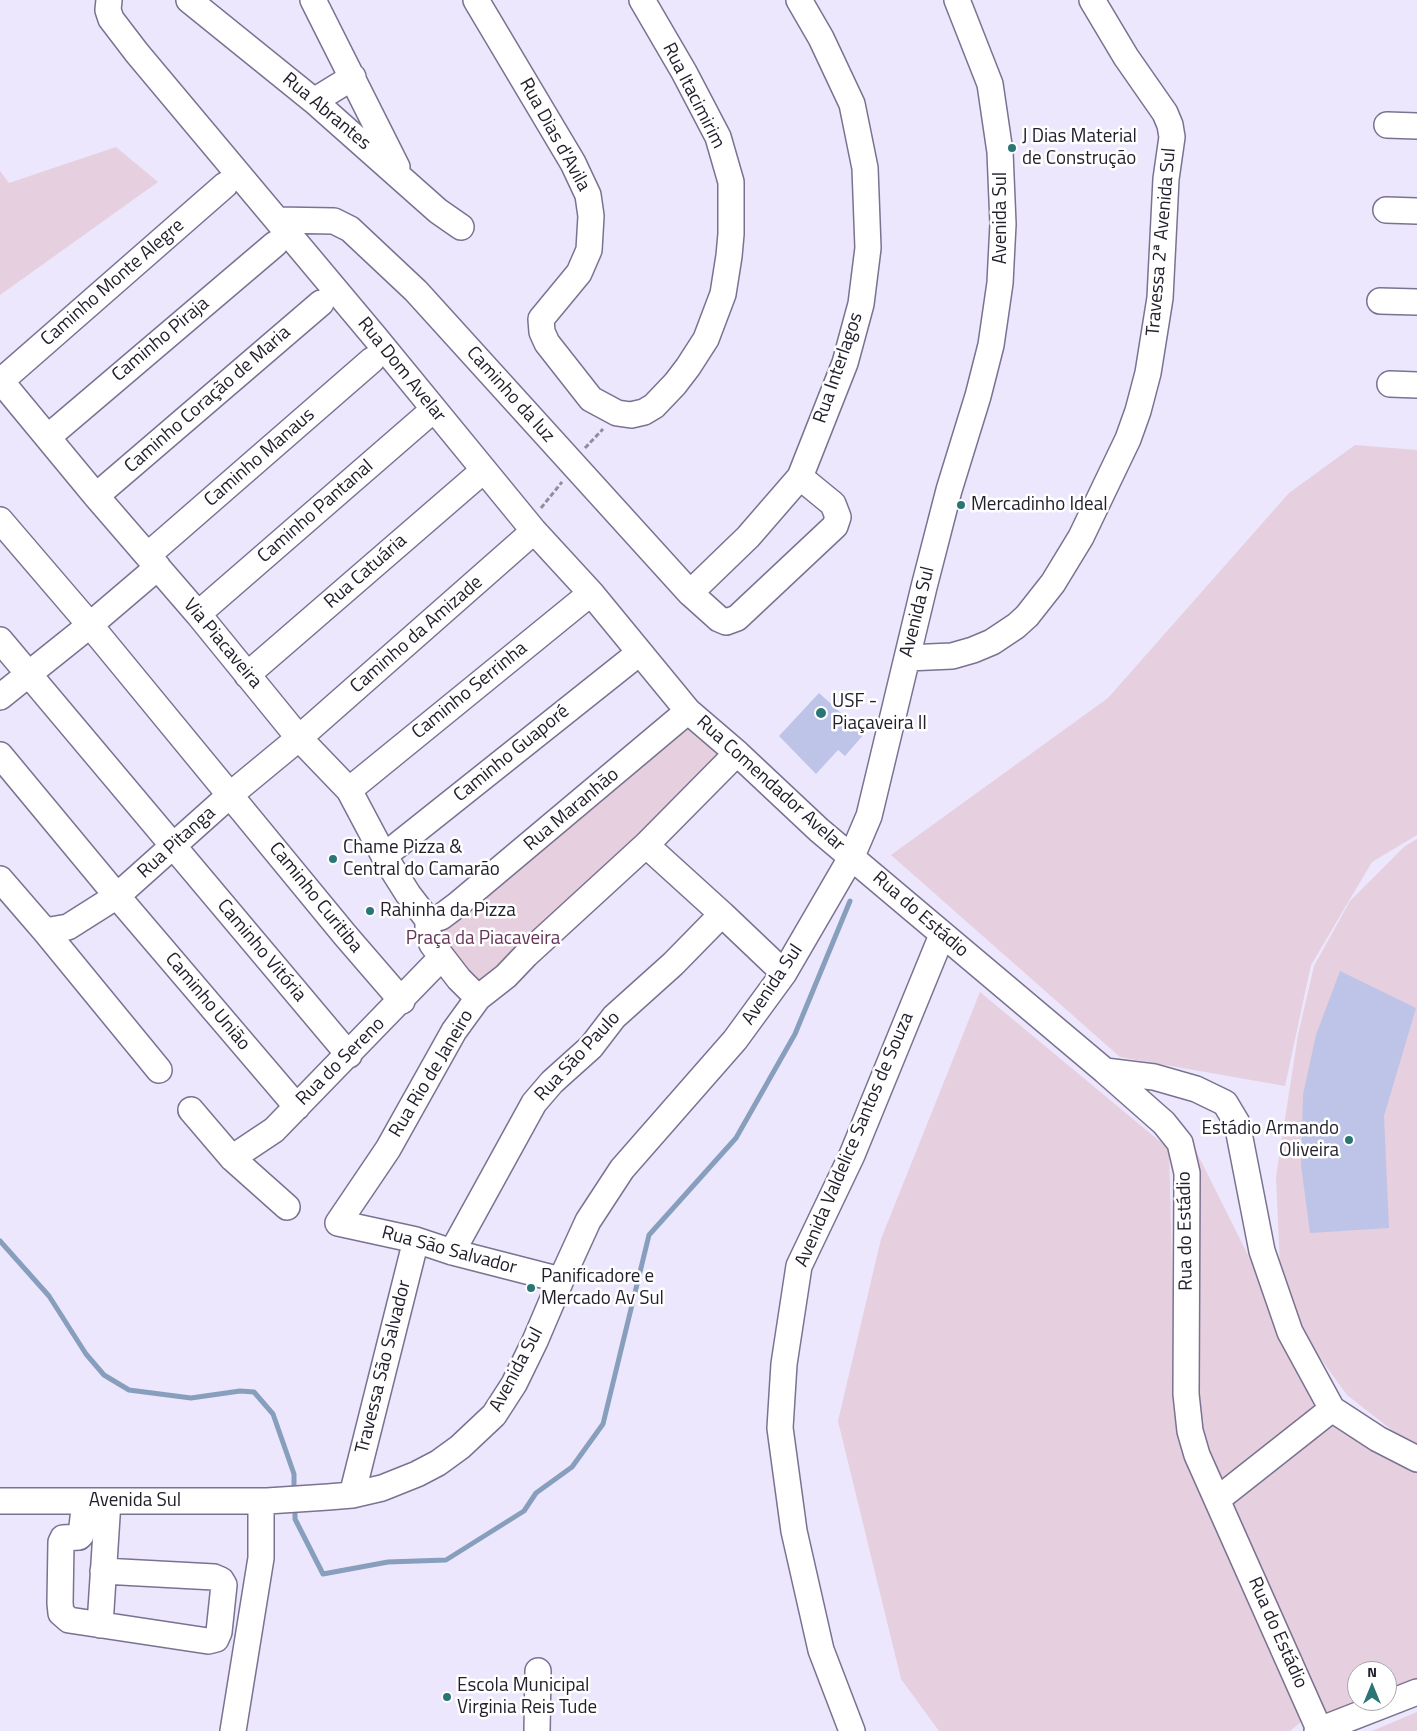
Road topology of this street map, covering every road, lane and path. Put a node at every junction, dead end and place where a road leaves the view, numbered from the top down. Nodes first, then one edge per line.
1 (189, 0) edge
2 (313, 0) edge
3 (476, 0) edge
4 (642, 0) edge
5 (799, 0) edge
6 (957, 0) edge
7 (1092, 0) edge
8 (106, 9) edge
9 (352, 77) junction
10 (314, 101) junction
11 (1387, 125) dead end
12 (1417, 126) edge
13 (403, 179) junction
14 (225, 185) dead end
15 (1386, 210) dead end
16 (1417, 211) edge
17 (461, 227) dead end
18 (276, 232) junction
19 (1380, 301) dead end
20 (1417, 302) edge
21 (321, 303) dead end
22 (372, 360) dead end
23 (1390, 384) dead end
24 (1417, 385) edge
25 (4, 393) edge
26 (591, 399) joint
27 (434, 410) junction
28 (48, 437) junction
29 (484, 470) junction
30 (800, 477) junction
31 (96, 496) junction
32 (0, 520) edge
33 (534, 532) junction
34 (153, 561) junction
35 (591, 593) junction
36 (690, 593) junction
37 (198, 614) junction
38 (90, 625) junction
39 (0, 640) edge
40 (639, 653) junction
41 (907, 658) junction
42 (28, 674) junction
43 (247, 675) junction
44 (0, 697) edge
45 (688, 711) junction
46 (300, 738) junction
47 (737, 753) junction
48 (0, 755) edge
49 (349, 790) junction
50 (230, 795) junction
51 (646, 845) junction
52 (173, 847) junction
53 (384, 856) junction
54 (852, 856) junction
55 (0, 879) edge
56 (117, 896) junction
57 (722, 914) junction
58 (428, 920) junction
59 (45, 931) junction
60 (942, 935) junction
61 (442, 957) junction
62 (784, 973) junction
63 (478, 998) junction
64 (402, 1001) junction
65 (349, 1055) junction
66 (159, 1070) dead end
67 (1105, 1071) junction
68 (297, 1107) junction
69 (191, 1110) dead end
70 (232, 1158) junction
71 (286, 1207) dead end
72 (338, 1222) joint
73 (416, 1240) junction
74 (452, 1252) junction
75 (561, 1280) junction
76 (1332, 1409) junction
77 (1417, 1459) edge
78 (340, 1496) junction
79 (1218, 1499) junction
80 (0, 1500) edge
81 (96, 1501) junction
82 (264, 1501) junction
83 (103, 1571) junction
84 (100, 1625) junction
85 (538, 1671) dead end
86 (1417, 1692) edge
87 (1318, 1730) edge
88 (233, 1731) edge
89 (537, 1731) edge
90 (852, 1731) edge

1 - 10 street, Rua Abrantes
2 - 9 street
3 - 26 street, Rua Dias d'Avila
4 - 26 street, Rua Itacimirim
5 - 30 street, Rua Interlagos
6 - 41 street, Avenida Sul
7 - 41 street, Travessa 2ª Avenida Sul
8 - 18 street, Rua Dom Avelar
9 - 10 street
9 - 13 street
10 - 13 street, Rua Abrantes
11 - 12 street
13 - 17 street, Rua Abrantes
14 - 25 street, Caminho Monte Alegre
15 - 16 street
18 - 27 street, Rua Dom Avelar
18 - 28 street, Caminho Piraja
18 - 36 street, Caminho da luz
19 - 20 street
21 - 31 street, Caminho Coração de Maria
22 - 34 street, Caminho Manaus
23 - 24 street
25 - 28 street, Via Piacaveira
27 - 29 street, Rua Dom Avelar
27 - 37 street, Caminho Pantanal
28 - 31 street, Via Piacaveira
29 - 33 street, Rua Dom Avelar
29 - 43 street, Rua Catuária
30 - 36 street, Rua Interlagos
30 - 36 street, Caminho da luz
31 - 34 street, Via Piacaveira
32 - 38 street, Caminho Curitiba
33 - 35 street, Rua Dom Avelar
33 - 46 street, Caminho da Amizade
34 - 37 street, Via Piacaveira
34 - 38 street, Caminho Manaus
35 - 40 street, Rua Dom Avelar
35 - 49 street, Caminho Serrinha
37 - 43 street, Via Piacaveira
38 - 42 street, Caminho Manaus
38 - 50 street, Caminho Curitiba
39 - 42 street, Caminho Vitória
40 - 45 street, Rua Dom Avelar
40 - 53 street, Caminho Guaporé
41 - 54 street, Avenida Sul
42 - 44 street, Caminho Manaus
42 - 52 street, Caminho Vitória
43 - 46 street, Via Piacaveira
45 - 47 street, Rua Comendador Avelar
45 - 58 street, Rua Maranhão
46 - 49 street, Via Piacaveira
46 - 50 street, Rua Pitanga
47 - 51 street, Rua Rio de Janeiro
47 - 54 street, Rua Comendador Avelar
48 - 56 street, Caminho União
49 - 53 street, Via Piacaveira
50 - 52 street, Rua Pitanga
50 - 64 street, Caminho Curitiba
51 - 57 street
51 - 63 street, Rua Rio de Janeiro
52 - 56 street, Rua Pitanga
52 - 65 street, Caminho Vitória
53 - 58 street, Via Piacaveira
54 - 60 street, Rua do Estádio
54 - 62 street, Avenida Sul
55 - 59 street
56 - 59 street, Rua Pitanga
56 - 68 street, Caminho União
57 - 62 street
57 - 74 street, Rua São Paulo
58 - 61 street
59 - 66 street
60 - 67 street, Rua do Estádio
60 - 90 street, Avenida Valdelice Santos de Souza
61 - 63 street
61 - 64 street, Rua do Sereno
62 - 75 street, Avenida Sul
63 - 72 street, Rua Rio de Janeiro
64 - 65 street, Rua do Sereno
65 - 68 street, Rua do Sereno
67 - 76 street
67 - 79 street, Rua do Estádio
68 - 70 street, Rua do Sereno
69 - 70 street
70 - 71 street
72 - 73 street, Rua São Salvador
73 - 74 street, Rua São Salvador
73 - 78 street, Travessa São Salvador
74 - 75 street, Rua São Salvador
75 - 78 street, Avenida Sul
76 - 77 street
76 - 79 street
78 - 82 street, Avenida Sul
79 - 87 street, Rua do Estádio
80 - 81 street, Avenida Sul
81 - 82 street, Avenida Sul
81 - 83 street
81 - 84 street
82 - 88 street
83 - 84 street
83 - 84 street
85 - 89 street
86 - 87 street

